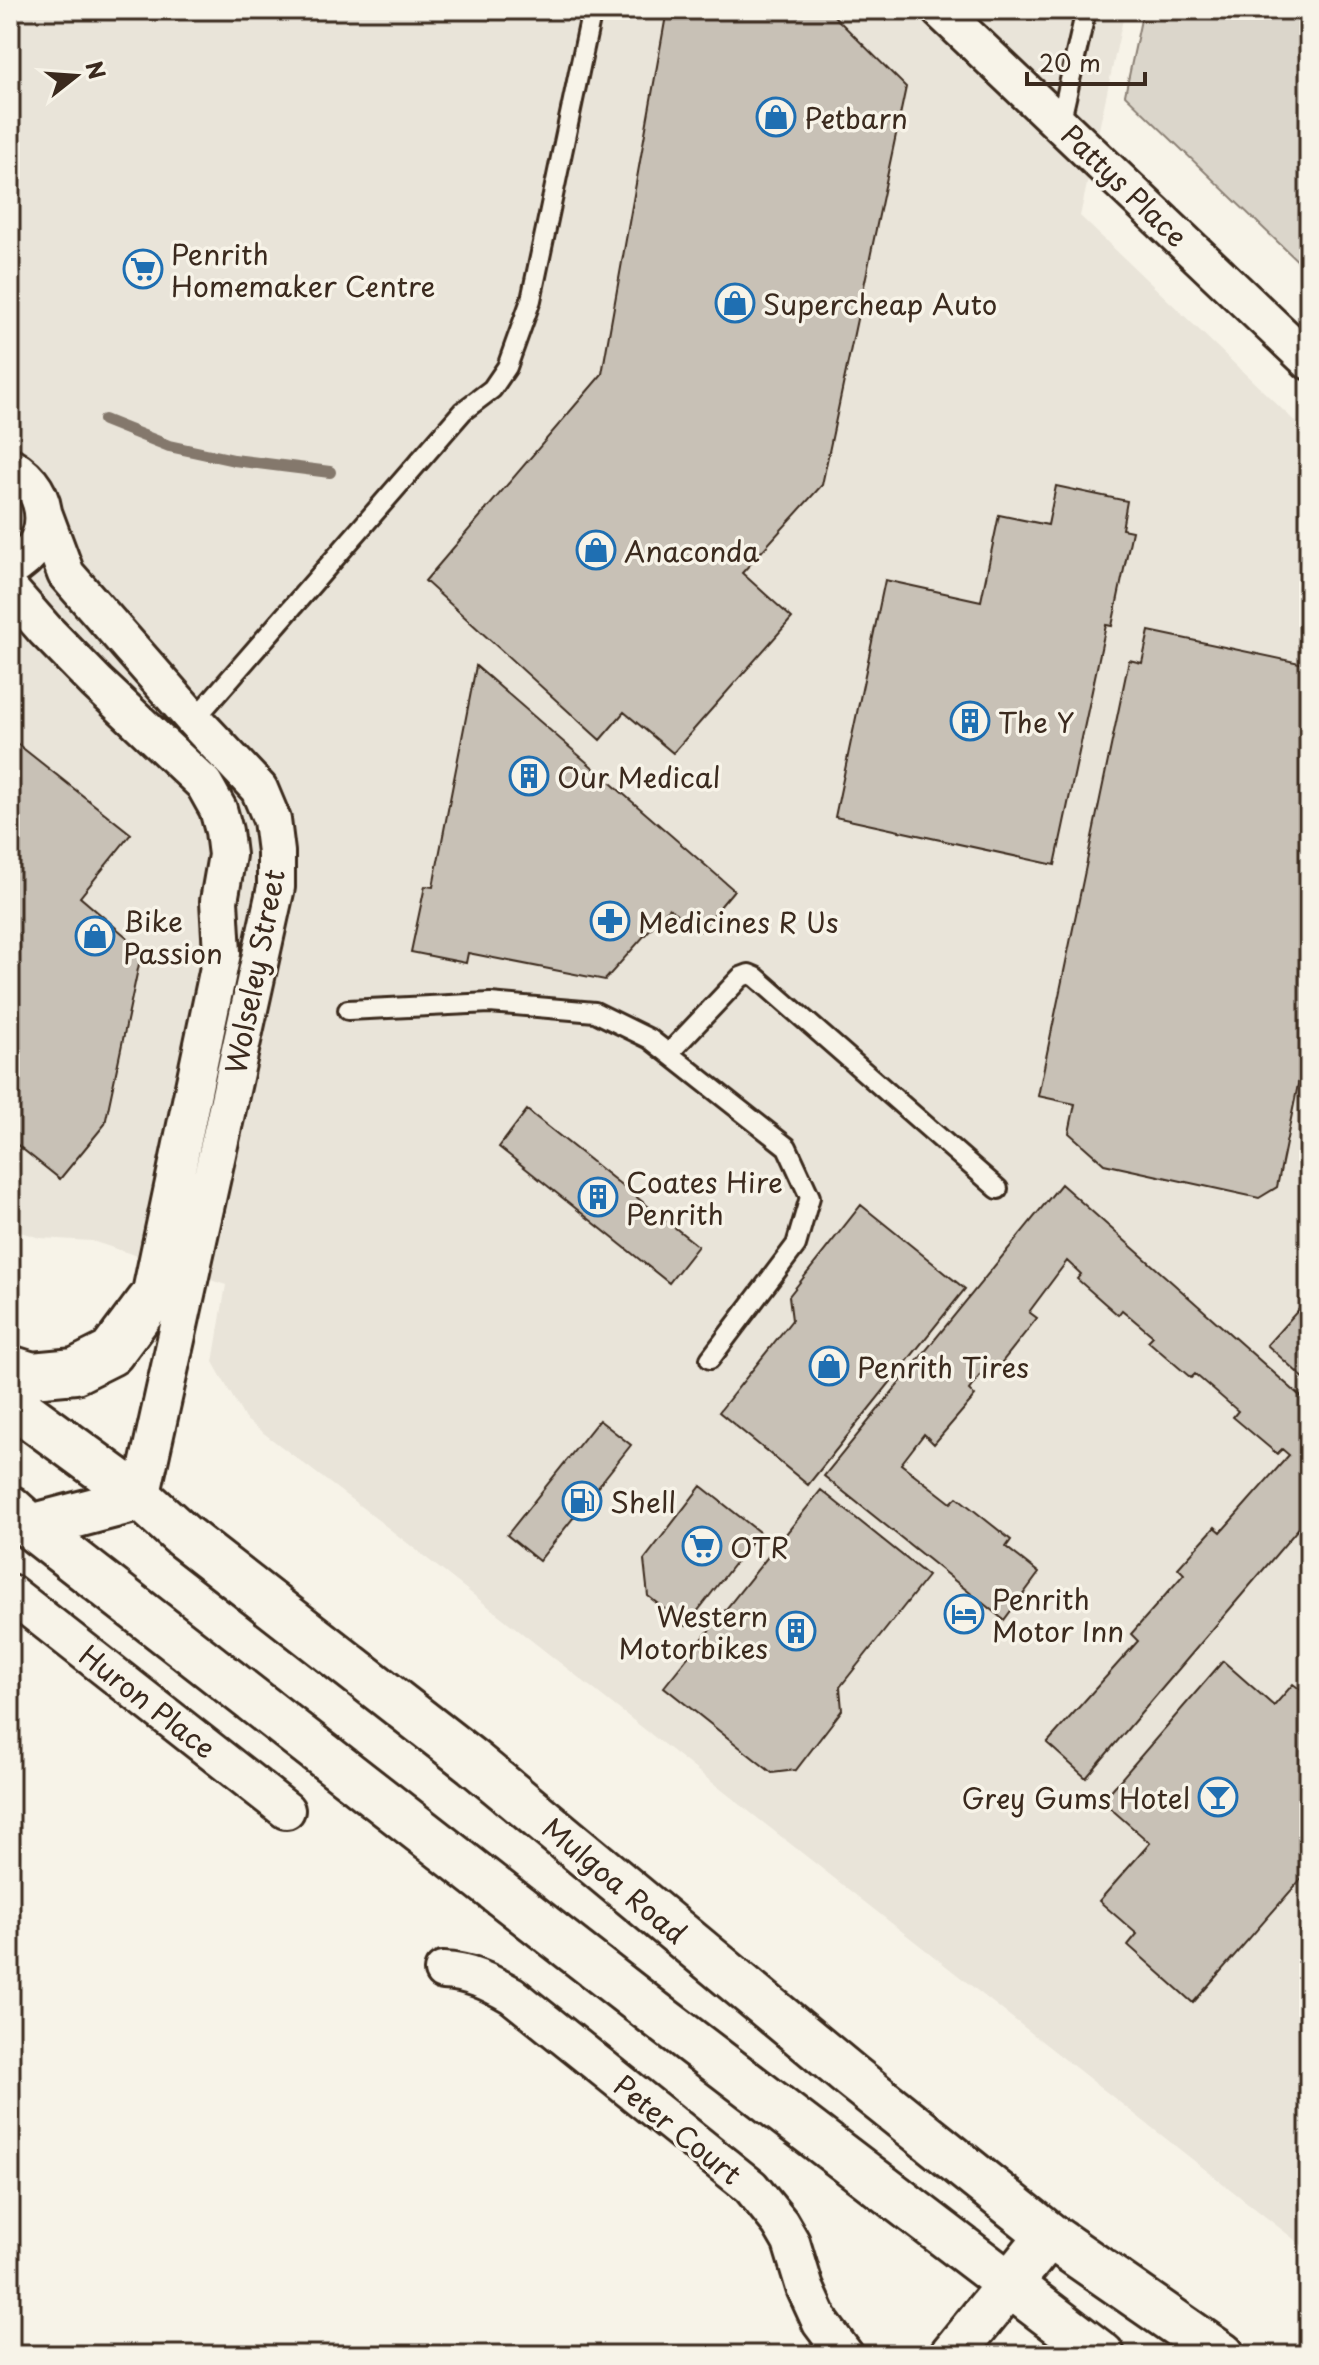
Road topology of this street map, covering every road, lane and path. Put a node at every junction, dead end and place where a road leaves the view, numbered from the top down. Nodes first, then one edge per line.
1 (592, 10) edge
2 (940, 10) edge
3 (1086, 10) edge
4 (1060, 124) junction
5 (1309, 361) edge
6 (10, 466) edge
7 (44, 515) junction
8 (10, 569) edge
9 (10, 590) edge
10 (194, 720) junction
11 (348, 1010) dead end
12 (669, 1053) junction
13 (998, 1189) dead end
14 (149, 1302) joint
15 (710, 1359) dead end
16 (10, 1368) edge
17 (10, 1402) edge
18 (141, 1498) junction
19 (21, 1518) edge
20 (10, 1593) edge
21 (286, 1810) dead end
22 (443, 1971) dead end
23 (1049, 2235) junction
24 (1010, 2285) junction
25 (845, 2355) edge
26 (952, 2355) edge
27 (1102, 2355) edge
28 (1222, 2355) edge

1 - 10 lane
2 - 4 street, Pattys Place
3 - 4 lane
4 - 5 street, Pattys Place
6 - 7 street, Wolseley Street
7 - 8 street
7 - 10 street, Wolseley Street
9 - 14 street, Wolseley Street
10 - 18 street, Wolseley Street
11 - 12 lane
12 - 13 lane
12 - 15 lane
14 - 16 main road
17 - 18 main road, Mulgoa Road
18 - 19 main road
18 - 23 main road, Mulgoa Road
19 - 24 main road
20 - 21 street, Huron Place
22 - 25 street, Peter Court
23 - 24 main road
23 - 28 main road, Mulgoa Road
24 - 26 main road
24 - 27 main road

